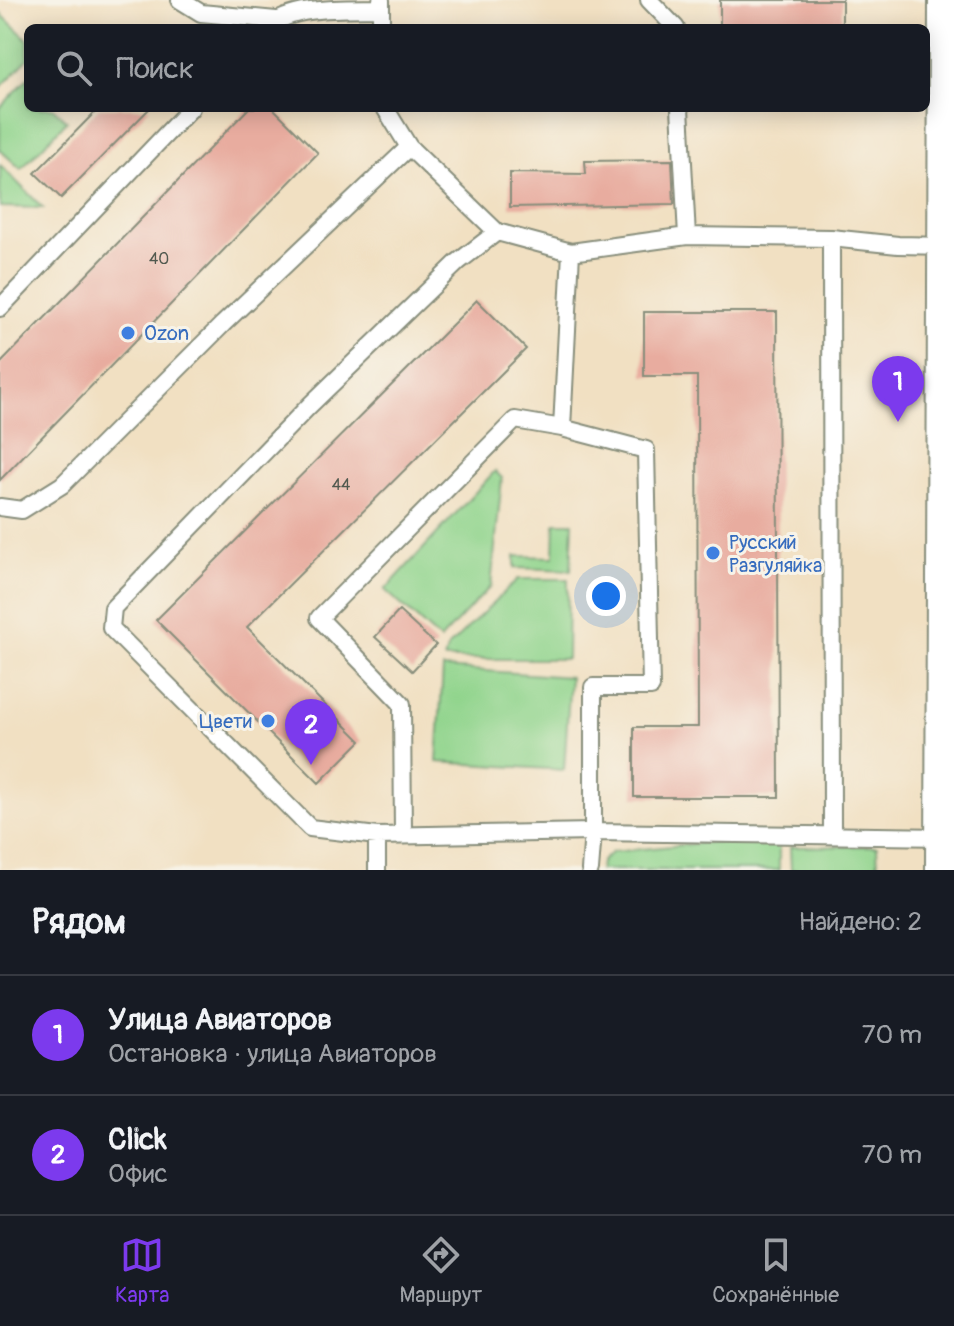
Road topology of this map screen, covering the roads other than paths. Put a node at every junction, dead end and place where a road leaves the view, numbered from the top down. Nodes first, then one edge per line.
1 (180, 0) edge
2 (649, 0) edge
3 (951, 0) edge
4 (381, 4) edge
5 (272, 24) edge
6 (672, 24) edge
7 (187, 112) edge
8 (387, 112) edge
9 (680, 112) edge
10 (409, 147) junction
11 (497, 232) junction
12 (687, 236) junction
13 (831, 238) junction
14 (952, 246) junction
15 (571, 252) junction
16 (0, 308) edge
17 (562, 428) junction
18 (0, 507) edge
19 (952, 536) edge
20 (593, 832) junction
21 (403, 835) junction
22 (832, 835) junction
23 (377, 836) junction
24 (949, 854) edge
25 (377, 870) edge
26 (590, 870) edge

1 - 5 lane
2 - 6 lane
3 - 14 main road
4 - 5 lane
7 - 16 lane
8 - 10 lane
9 - 12 lane
10 - 11 lane
10 - 18 lane
11 - 15 lane
11 - 23 lane
12 - 13 lane
12 - 15 lane
13 - 14 lane
13 - 22 lane
14 - 19 main road
15 - 17 lane
17 - 20 lane
17 - 21 lane
19 - 24 main road
20 - 21 lane
20 - 22 lane
20 - 26 lane
21 - 23 lane
22 - 24 lane
23 - 25 lane

